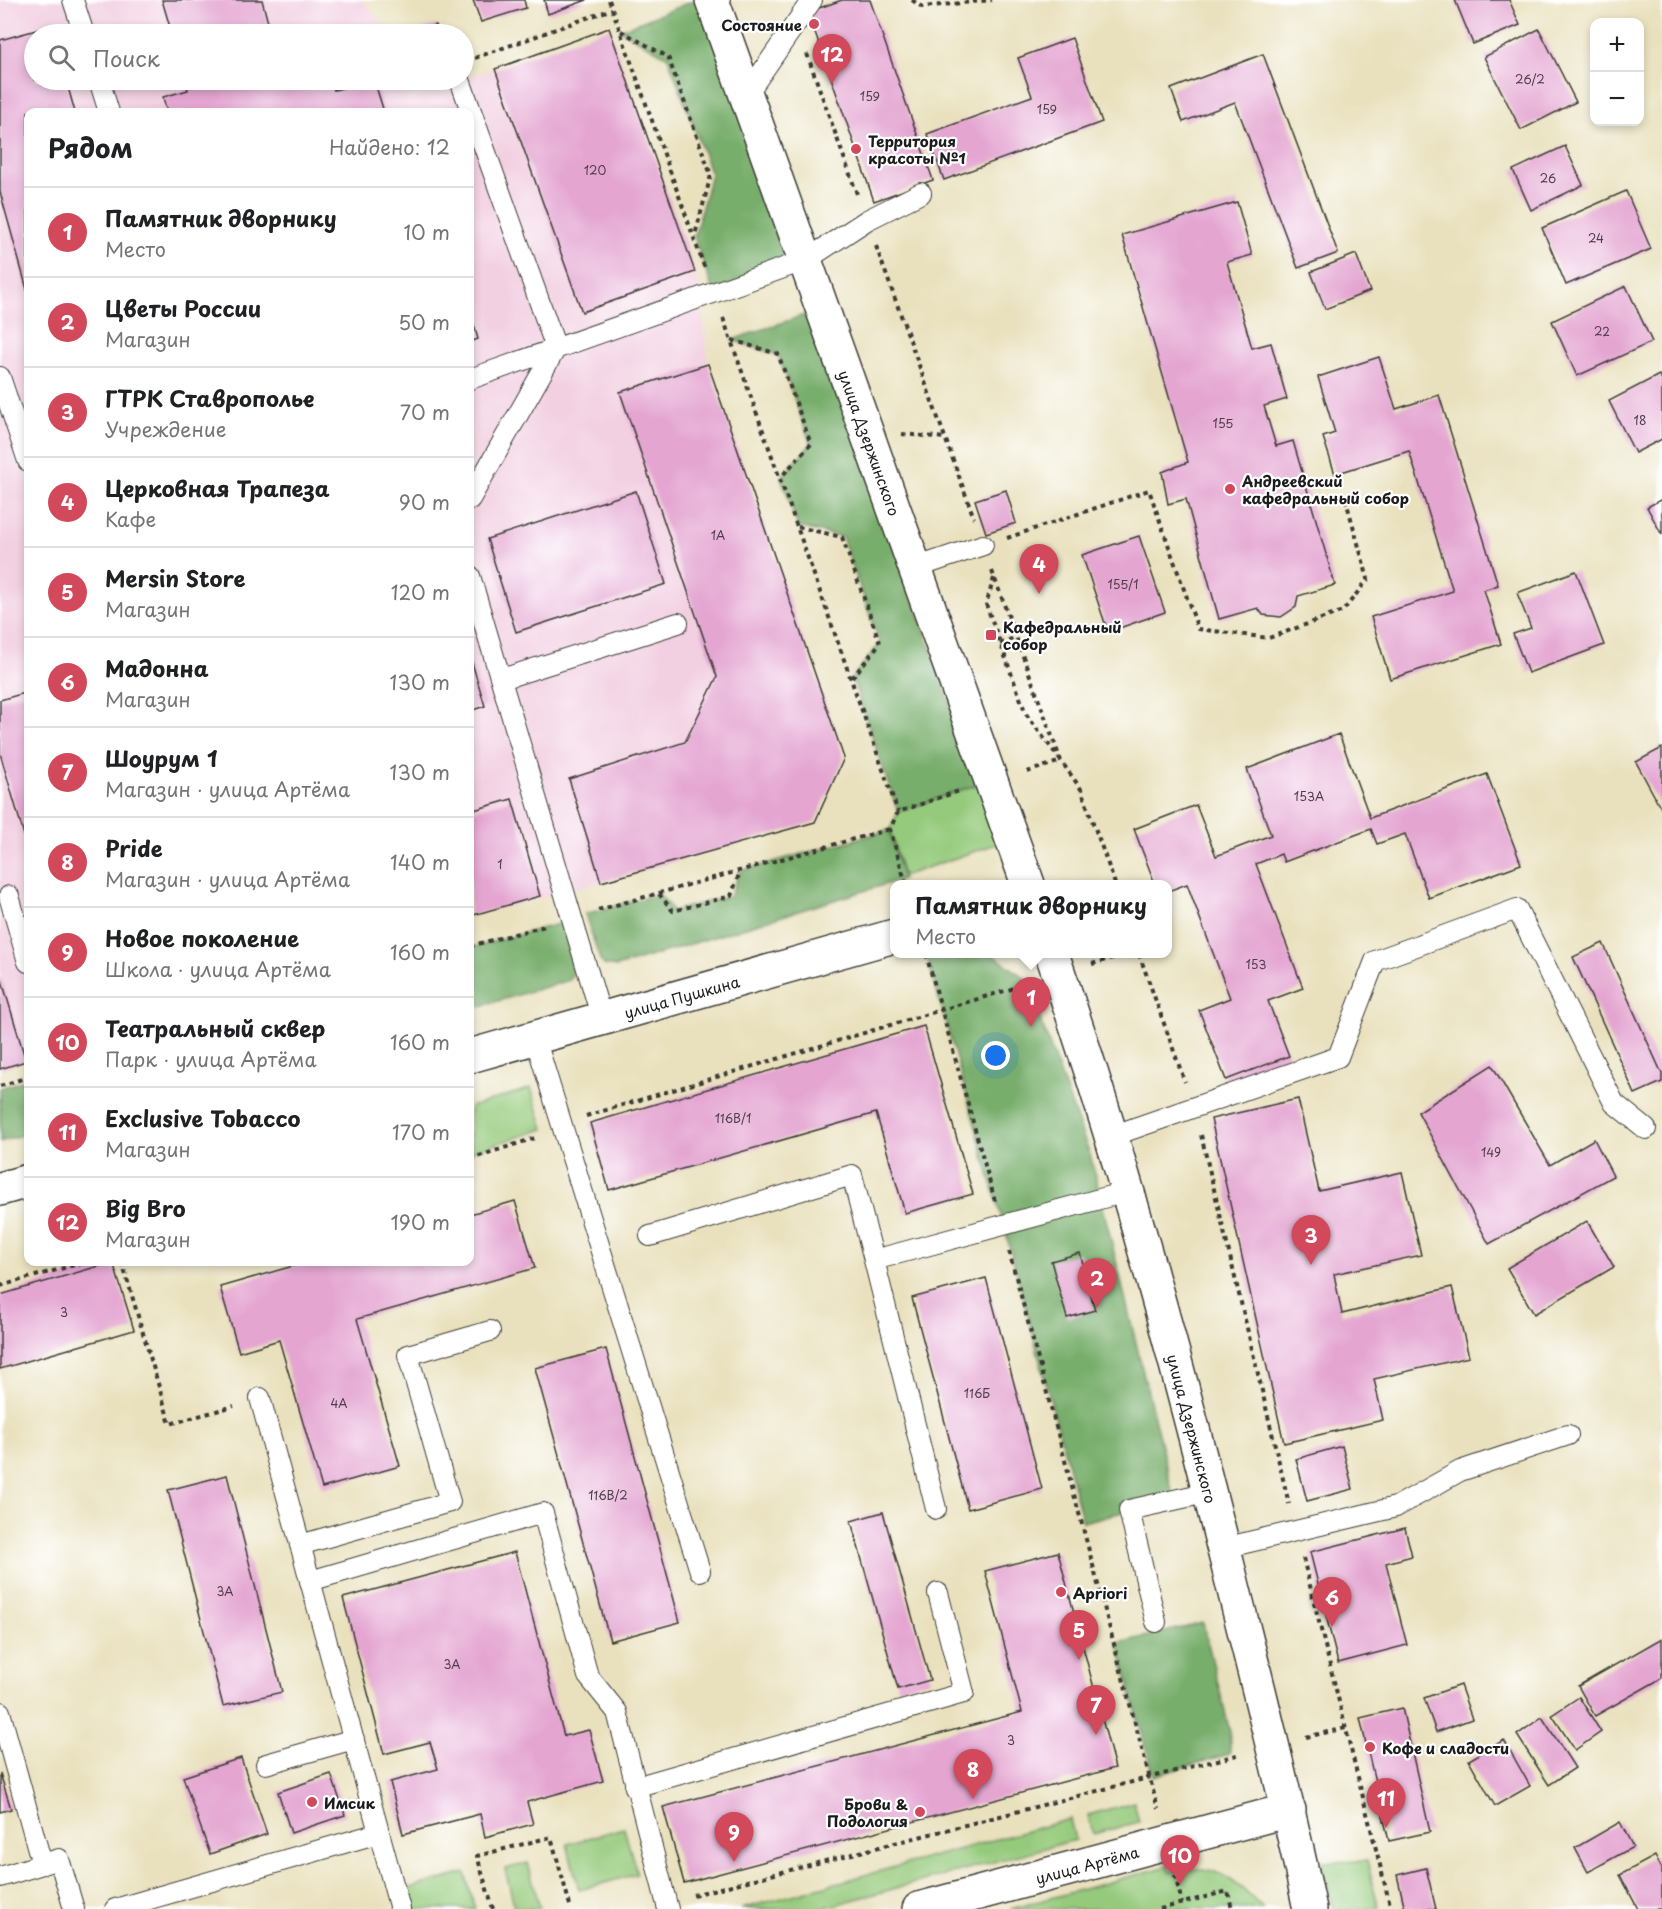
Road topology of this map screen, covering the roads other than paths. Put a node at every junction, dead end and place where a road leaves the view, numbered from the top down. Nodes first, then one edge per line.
1 (74, 0) edge
2 (712, 0) edge
3 (812, 0) edge
4 (81, 24) edge
5 (102, 90) edge
6 (464, 90) edge
7 (747, 94) junction
8 (109, 108) edge
9 (470, 108) edge
10 (474, 119) edge
11 (921, 193) dead end
12 (806, 260) junction
13 (556, 348) junction
14 (0, 377) edge
15 (474, 378) edge
16 (24, 449) edge
17 (474, 492) edge
18 (983, 545) road end
19 (915, 568) junction
20 (474, 589) edge
21 (678, 623) dead end
22 (502, 679) junction
23 (1026, 880) edge
24 (9, 896) dead end
25 (890, 937) edge
26 (24, 948) edge
27 (1053, 958) edge
28 (602, 1019) junction
29 (535, 1038) junction
30 (474, 1055) edge
31 (1646, 1129) dead end
32 (1112, 1136) junction
33 (24, 1182) edge
34 (0, 1189) edge
35 (1129, 1191) junction
36 (650, 1236) dead end
37 (874, 1260) junction
38 (490, 1330) dead end
39 (260, 1398) road end
40 (1568, 1435) dead end
41 (1210, 1492) junction
42 (936, 1509) dead end
43 (300, 1545) junction
44 (1224, 1548) junction
45 (700, 1571) dead end
46 (310, 1581) junction
47 (938, 1593) dead end
48 (1156, 1622) dead end
49 (0, 1712) edge
50 (354, 1739) junction
51 (266, 1764) dead end
52 (635, 1787) junction
53 (1289, 1810) junction
54 (379, 1833) junction
55 (42, 1864) junction
56 (0, 1877) edge
57 (667, 1906) edge
58 (74, 1909) edge
59 (115, 1909) edge
60 (400, 1909) edge
61 (919, 1909) edge
62 (1310, 1909) edge

1 - 4 lane
2 - 7 street, улица Дзержинского
3 - 7 lane
5 - 8 lane
6 - 9 lane
7 - 12 street, улица Дзержинского
10 - 13 lane
11 - 12 lane
12 - 13 lane
12 - 19 street, улица Дзержинского
13 - 15 lane
13 - 17 lane
14 - 16 lane
18 - 19 lane
19 - 23 street, улица Дзержинского
20 - 22 lane
21 - 22 lane
22 - 28 lane
24 - 26 lane
25 - 28 street, улица Пушкина
27 - 32 street, улица Дзержинского
28 - 29 street, улица Пушкина
29 - 30 street, улица Пушкина
29 - 45 lane
31 - 32 lane
32 - 35 street, улица Дзержинского
33 - 34 street
35 - 37 lane
35 - 41 street, улица Дзержинского
36 - 37 lane
37 - 42 lane
38 - 43 lane
39 - 43 lane
40 - 44 lane
41 - 44 street, улица Дзержинского
41 - 48 lane
43 - 46 lane
44 - 53 street, улица Дзержинского
46 - 50 lane
46 - 52 lane
47 - 52 lane
49 - 55 lane
50 - 51 lane
50 - 54 lane
52 - 57 lane
53 - 61 street, улица Артёма
53 - 62 street, улица Дзержинского
54 - 59 lane
54 - 60 lane
55 - 56 lane
55 - 58 lane

